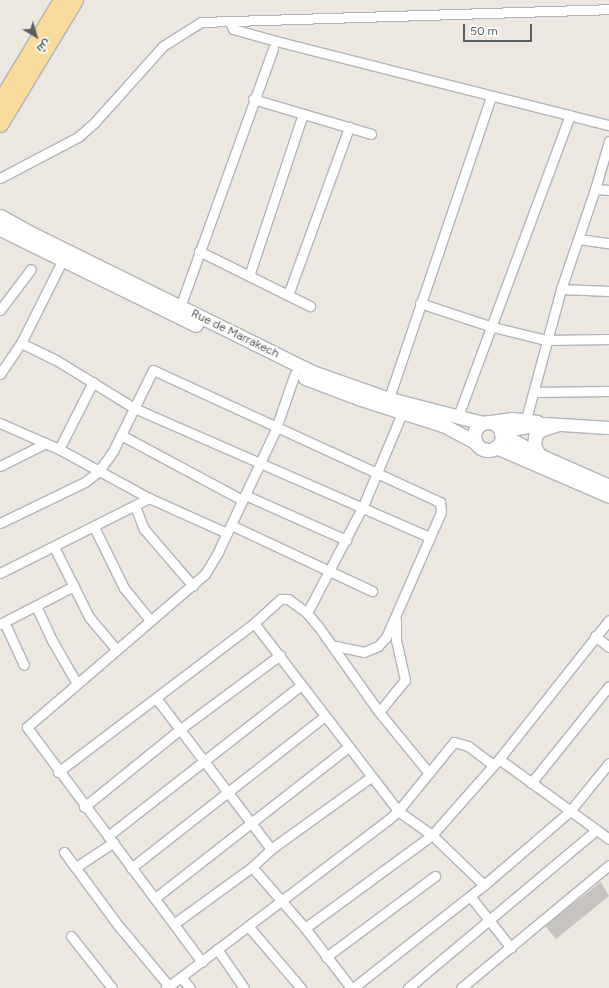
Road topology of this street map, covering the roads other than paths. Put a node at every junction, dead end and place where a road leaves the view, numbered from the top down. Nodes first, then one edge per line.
1 (61, 0) edge
2 (75, 0) edge
3 (609, 9) edge
4 (229, 21) junction
5 (273, 48) dead end
6 (492, 96) junction
7 (253, 99) junction
8 (0, 101) edge
9 (304, 114) junction
10 (570, 115) junction
11 (0, 124) edge
12 (609, 125) edge
13 (349, 127) junction
14 (371, 134) dead end
15 (609, 141) edge
16 (11, 171) junction
17 (0, 174) edge
18 (0, 178) edge
19 (596, 189) junction
20 (609, 190) edge
21 (0, 216) edge
22 (0, 229) edge
23 (579, 239) junction
24 (609, 243) edge
25 (199, 251) junction
26 (62, 260) junction
27 (31, 269) dead end
28 (249, 276) junction
29 (561, 289) junction
30 (609, 291) edge
31 (288, 295) junction
32 (420, 303) junction
33 (310, 306) dead end
34 (180, 307) junction
35 (0, 310) edge
36 (492, 327) junction
37 (609, 339) edge
38 (546, 340) junction
39 (21, 343) junction
40 (0, 374) edge
41 (295, 374) junction
42 (93, 382) junction
43 (609, 391) edge
44 (534, 392) junction
45 (388, 398) junction
46 (134, 408) junction
47 (403, 411) junction
48 (458, 416) junction
49 (526, 419) junction
50 (0, 422) edge
51 (487, 422) junction
52 (550, 424) junction
53 (276, 428) junction
54 (609, 428) edge
55 (501, 433) junction
56 (121, 435) junction
57 (475, 442) junction
58 (46, 443) junction
59 (496, 447) junction
60 (59, 449) junction
61 (538, 455) junction
62 (260, 463) junction
63 (0, 466) edge
64 (98, 472) junction
65 (378, 472) junction
66 (609, 486) edge
67 (609, 496) edge
68 (150, 498) junction
69 (244, 498) junction
70 (135, 506) junction
71 (363, 506) junction
72 (0, 523) edge
73 (94, 526) junction
74 (229, 529) junction
75 (429, 537) junction
76 (346, 540) junction
77 (54, 547) junction
78 (331, 572) junction
79 (0, 573) edge
80 (74, 586) junction
81 (193, 586) junction
82 (372, 591) dead end
83 (36, 606) junction
84 (307, 614) junction
85 (396, 619) junction
86 (150, 620) junction
87 (609, 620) edge
88 (2, 623) edge
89 (254, 623) junction
90 (596, 636) junction
91 (332, 645) junction
92 (609, 647) edge
93 (116, 649) junction
94 (280, 655) junction
95 (24, 665) dead end
96 (76, 682) junction
97 (301, 685) junction
98 (609, 686) edge
99 (156, 698) junction
100 (379, 712) junction
101 (326, 716) junction
102 (179, 730) junction
103 (348, 747) junction
104 (203, 761) junction
105 (496, 762) junction
106 (607, 770) edge
107 (58, 772) junction
108 (429, 773) junction
109 (371, 776) junction
110 (531, 782) junction
111 (228, 794) junction
112 (84, 807) junction
113 (398, 811) junction
114 (570, 811) junction
115 (251, 824) junction
116 (596, 830) junction
117 (432, 835) junction
118 (609, 838) edge
119 (111, 839) junction
120 (271, 849) junction
121 (64, 852) dead end
122 (609, 865) edge
123 (76, 867) junction
124 (131, 868) junction
125 (252, 868) junction
126 (435, 876) dead end
127 (484, 885) junction
128 (470, 896) junction
129 (155, 898) junction
130 (280, 901) junction
131 (489, 920) junction
132 (174, 923) junction
133 (248, 926) junction
134 (305, 928) junction
135 (71, 936) dead end
136 (511, 948) junction
137 (217, 949) junction
138 (326, 957) junction
139 (202, 962) junction
140 (181, 977) junction
141 (167, 987) edge
142 (112, 988) edge
143 (190, 988) edge
144 (244, 988) edge
145 (301, 988) edge
146 (352, 988) edge
147 (408, 988) edge
148 (461, 988) edge

1 - 8 highway
2 - 11 highway
3 - 4 street
4 - 6 street
4 - 16 street
5 - 7 street
6 - 10 street
6 - 32 street
7 - 9 street
7 - 25 street
9 - 13 street
9 - 28 street
10 - 12 street
10 - 36 street
13 - 14 street
13 - 31 street
15 - 19 street
16 - 17 street
16 - 18 street
19 - 20 street
19 - 23 street
21 - 34 main road, Rue de Marrakech
22 - 26 main road, Rue de Marrakech
23 - 24 street
23 - 29 street
25 - 28 street
25 - 34 street
26 - 39 street
26 - 41 main road, Rue de Marrakech
27 - 35 street
28 - 31 street
29 - 30 street
29 - 38 street
31 - 33 street
32 - 36 street
32 - 45 street
34 - 45 main road, Rue de Marrakech
36 - 38 street
36 - 48 street
37 - 38 street
38 - 44 street
39 - 40 street
39 - 42 street
41 - 47 main road, Rue de Marrakech
41 - 53 street
42 - 46 street
42 - 60 street
43 - 44 street
44 - 49 street
45 - 48 main road, Rue de Marrakech
46 - 53 street
46 - 56 street
46 - 62 street
47 - 57 main road, Rue de Marrakech
47 - 65 street
48 - 51 main road, Rue de Marrakech
49 - 51 street, Rue de Marrakech
49 - 52 street, Rue de Marrakech
50 - 58 street
51 - 55 main road
51 - 57 main road
52 - 54 street, Rue de Marrakech
52 - 55 street, Rue de Marrakech
52 - 61 main road
53 - 62 street
53 - 65 street
55 - 59 main road
55 - 61 main road
56 - 64 street
56 - 69 street
57 - 59 main road
58 - 60 street
58 - 63 street
59 - 67 main road
60 - 64 street
61 - 66 main road
62 - 69 street
62 - 71 street
64 - 68 street
64 - 72 street
65 - 71 street
65 - 75 street
68 - 70 street
68 - 74 street
69 - 74 street
69 - 76 street
70 - 73 street
70 - 81 street
71 - 75 street
71 - 76 street
73 - 77 street
73 - 86 street
74 - 78 street
74 - 81 street
75 - 85 street
76 - 78 street
77 - 79 street
77 - 80 street
78 - 82 street
78 - 84 street
80 - 83 street
80 - 93 street
81 - 86 street
83 - 88 street
83 - 96 street
84 - 89 street
84 - 91 street
85 - 91 street
85 - 100 street
86 - 93 street
87 - 90 street
88 - 95 street
89 - 94 street
89 - 99 street
90 - 92 street
90 - 105 street
91 - 100 street
93 - 96 street
94 - 97 street
94 - 102 street
96 - 107 street
97 - 101 street
97 - 104 street
98 - 110 street
99 - 102 street
99 - 107 street
100 - 108 street
101 - 103 street
101 - 111 street
102 - 104 street
102 - 112 street
103 - 109 street
103 - 115 street
104 - 111 street
104 - 119 street
105 - 108 street
105 - 110 street
105 - 117 street
106 - 114 street
107 - 112 street
108 - 113 street
109 - 113 street
109 - 120 street
110 - 114 street
111 - 115 street
111 - 124 street
112 - 119 street
113 - 117 street
113 - 130 street
114 - 116 street
114 - 127 street
115 - 120 street
115 - 129 street
116 - 118 street
116 - 131 street
117 - 127 street
117 - 134 street
119 - 123 street
119 - 124 street
120 - 125 street
121 - 123 street
122 - 136 street
123 - 141 street
124 - 129 street
125 - 130 street
125 - 132 street
126 - 138 street
127 - 128 street
128 - 131 street
128 - 146 street
129 - 132 street
130 - 133 street
130 - 134 street
131 - 136 street
131 - 147 street
132 - 139 street
133 - 137 street
133 - 145 street
134 - 138 street
135 - 142 street
136 - 148 street
137 - 139 street
137 - 144 street
138 - 146 street
139 - 140 street
140 - 141 street
140 - 143 street

